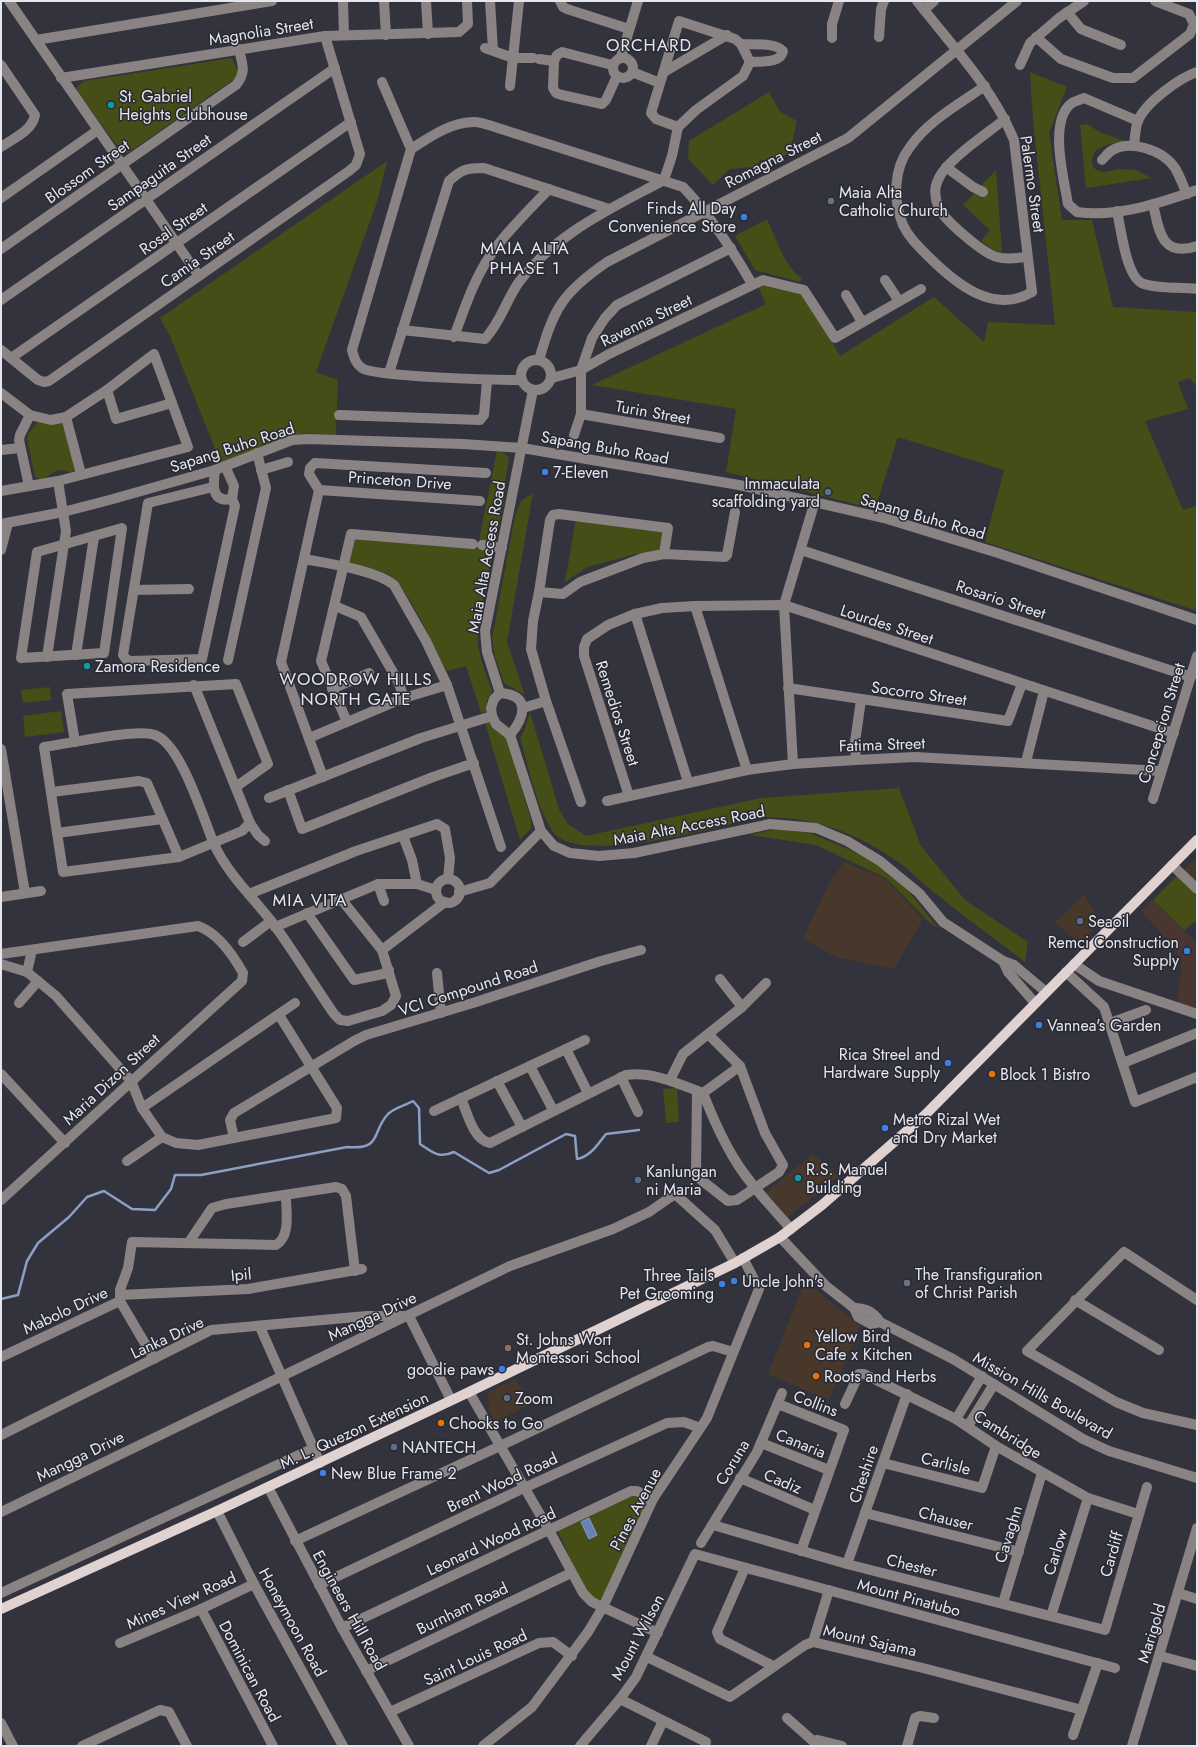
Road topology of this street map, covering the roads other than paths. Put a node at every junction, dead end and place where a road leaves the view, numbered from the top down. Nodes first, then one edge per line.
1 (9, 1) edge
2 (272, 1) edge
3 (343, 1) edge
4 (384, 1) edge
5 (426, 1) edge
6 (467, 1) edge
7 (490, 1) edge
8 (520, 1) edge
9 (560, 1) edge
10 (638, 1) edge
11 (839, 1) edge
12 (884, 1) edge
13 (917, 1) edge
14 (934, 1) edge
15 (1017, 1) edge
16 (1084, 1) edge
17 (1155, 1) edge
18 (924, 10) junction
19 (1067, 12) junction
20 (629, 29) junction
21 (428, 34) junction
22 (344, 35) junction
23 (386, 35) junction
24 (727, 35) junction
25 (325, 36) junction
26 (879, 37) dead end
27 (1036, 37) junction
28 (832, 38) dead end
29 (36, 40) junction
30 (741, 44) junction
31 (1121, 45) dead end
32 (239, 49) junction
33 (957, 49) junction
34 (620, 57) junction
35 (513, 58) junction
36 (554, 61) junction
37 (750, 62) junction
38 (1, 65) edge
39 (612, 65) junction
40 (1020, 65) dead end
41 (335, 68) junction
42 (632, 72) junction
43 (664, 72) junction
44 (1197, 72) edge
45 (617, 76) junction
46 (61, 78) junction
47 (382, 82) dead end
48 (660, 83) junction
49 (510, 86) dead end
50 (985, 86) junction
51 (1005, 119) junction
52 (1138, 120) junction
53 (351, 122) junction
54 (678, 127) junction
55 (98, 130) junction
56 (1134, 146) junction
57 (1, 147) edge
58 (411, 149) junction
59 (1102, 160) dead end
60 (122, 165) junction
61 (946, 167) junction
62 (664, 180) junction
63 (549, 189) junction
64 (1197, 190) edge
65 (984, 192) dead end
66 (1187, 194) junction
67 (1, 198) edge
68 (146, 200) junction
69 (1153, 204) junction
70 (609, 209) junction
71 (705, 210) junction
72 (1117, 211) junction
73 (176, 244) junction
74 (1197, 246) edge
75 (731, 248) junction
76 (1, 249) edge
77 (1027, 257) junction
78 (199, 276) junction
79 (885, 280) dead end
80 (752, 284) junction
81 (921, 289) dead end
82 (1197, 289) edge
83 (846, 295) dead end
84 (1, 300) edge
85 (899, 301) junction
86 (862, 322) junction
87 (402, 330) junction
88 (454, 336) junction
89 (1, 350) edge
90 (11, 358) junction
91 (539, 360) junction
92 (581, 370) junction
93 (389, 373) junction
94 (552, 378) junction
95 (522, 380) junction
96 (486, 381) junction
97 (107, 390) junction
98 (533, 390) junction
99 (1, 393) edge
100 (172, 403) junction
101 (581, 414) junction
102 (30, 415) junction
103 (339, 415) dead end
104 (66, 416) junction
105 (574, 435) dead end
106 (720, 438) dead end
107 (20, 448) junction
108 (522, 448) junction
109 (1, 450) edge
110 (257, 453) junction
111 (288, 462) dead end
112 (220, 468) junction
113 (262, 470) junction
114 (486, 473) dead end
115 (81, 474) junction
116 (58, 480) junction
117 (29, 486) junction
118 (213, 487) junction
119 (319, 490) junction
120 (1, 491) edge
121 (232, 499) junction
122 (480, 501) dead end
123 (815, 502) junction
124 (63, 512) junction
125 (735, 512) dead end
126 (5, 523) edge
127 (94, 537) junction
128 (64, 545) junction
129 (502, 548) junction
130 (1, 550) edge
131 (801, 550) junction
132 (664, 554) junction
133 (305, 559) junction
134 (343, 566) junction
135 (189, 589) dead end
136 (134, 590) junction
137 (540, 592) junction
138 (784, 605) junction
139 (335, 606) junction
140 (695, 606) junction
141 (635, 614) junction
142 (1197, 620) edge
143 (588, 639) joint
144 (76, 655) junction
145 (1197, 656) edge
146 (47, 657) junction
147 (228, 660) dead end
148 (369, 673) dead end
149 (1190, 677) junction
150 (1022, 684) junction
151 (194, 685) junction
152 (447, 685) junction
153 (332, 688) junction
154 (788, 688) junction
155 (1044, 691) junction
156 (500, 693) junction
157 (404, 698) junction
158 (861, 700) junction
159 (546, 701) junction
160 (526, 707) junction
161 (492, 716) junction
162 (347, 722) junction
163 (462, 726) junction
164 (1174, 733) junction
165 (510, 735) junction
166 (309, 738) junction
167 (75, 742) junction
168 (1, 749) edge
169 (856, 760) junction
170 (1026, 762) junction
171 (2, 763) edge
172 (474, 763) junction
173 (793, 764) junction
174 (747, 770) junction
175 (1161, 771) junction
176 (323, 777) junction
177 (688, 782) junction
178 (237, 786) junction
179 (288, 790) junction
180 (52, 792) junction
181 (629, 796) junction
182 (269, 798) dead end
183 (1153, 799) dead end
184 (607, 801) dead end
185 (581, 802) dead end
186 (162, 819) junction
187 (250, 823) junction
188 (541, 832) junction
189 (57, 833) junction
190 (403, 836) junction
191 (1197, 840) edge
192 (265, 841) dead end
193 (214, 843) junction
194 (501, 847) dead end
195 (179, 857) junction
196 (1172, 865) junction
197 (448, 879) junction
198 (378, 884) junction
199 (417, 884) junction
200 (1197, 889) edge
201 (436, 890) junction
202 (41, 891) dead end
203 (459, 892) junction
204 (25, 893) junction
205 (249, 894) junction
206 (1, 897) edge
207 (341, 899) junction
208 (384, 901) dead end
209 (445, 902) junction
210 (307, 913) junction
211 (273, 924) junction
212 (243, 942) dead end
213 (32, 950) junction
214 (382, 950) junction
215 (641, 950) dead end
216 (1, 954) edge
217 (1003, 961) junction
218 (1, 964) edge
219 (1074, 964) junction
220 (389, 970) junction
221 (27, 972) junction
222 (1066, 972) junction
223 (437, 973) dead end
224 (720, 979) dead end
225 (38, 981) junction
226 (766, 983) dead end
227 (1046, 992) junction
228 (19, 1003) dead end
229 (295, 1003) dead end
230 (1035, 1003) junction
231 (742, 1007) junction
232 (1146, 1010) dead end
233 (441, 1013) junction
234 (1197, 1014) edge
235 (279, 1015) junction
236 (1110, 1023) junction
237 (1197, 1033) edge
238 (709, 1035) junction
239 (585, 1040) dead end
240 (566, 1049) junction
241 (1123, 1063) junction
242 (530, 1066) junction
243 (740, 1066) junction
244 (311, 1067) junction
245 (1, 1074) edge
246 (621, 1077) junction
247 (1197, 1077) edge
248 (670, 1080) junction
249 (131, 1081) junction
250 (497, 1081) junction
251 (700, 1092) junction
252 (588, 1093) junction
253 (461, 1098) junction
254 (142, 1108) junction
255 (553, 1110) junction
256 (434, 1111) dead end
257 (638, 1112) dead end
258 (522, 1127) junction
259 (162, 1137) junction
260 (234, 1138) junction
261 (65, 1143) junction
262 (127, 1161) dead end
263 (756, 1188) junction
264 (286, 1196) junction
265 (1, 1200) edge
266 (791, 1229) junction
267 (780, 1237) junction
268 (189, 1242) junction
269 (739, 1261) junction
270 (120, 1298) junction
271 (1075, 1300) junction
272 (1197, 1300) edge
273 (409, 1316) junction
274 (260, 1327) junction
275 (1159, 1350) dead end
276 (733, 1352) junction
277 (1, 1358) edge
278 (154, 1359) junction
279 (282, 1375) junction
280 (982, 1376) junction
281 (994, 1384) junction
282 (468, 1392) junction
283 (782, 1393) dead end
284 (907, 1394) junction
285 (451, 1400) junction
286 (778, 1404) junction
287 (845, 1404) dead end
288 (956, 1419) junction
289 (1197, 1425) edge
290 (968, 1426) junction
291 (700, 1428) junction
292 (1, 1434) edge
293 (761, 1443) junction
294 (500, 1446) junction
295 (996, 1446) junction
296 (314, 1448) junction
297 (320, 1463) junction
298 (883, 1463) junction
299 (829, 1470) junction
300 (1042, 1474) junction
301 (740, 1478) junction
302 (1197, 1478) edge
303 (268, 1487) junction
304 (1147, 1487) dead end
305 (524, 1488) junction
306 (1088, 1498) junction
307 (654, 1499) junction
308 (815, 1510) junction
309 (217, 1511) junction
310 (1, 1512) edge
311 (865, 1513) junction
312 (1138, 1514) junction
313 (713, 1524) junction
314 (549, 1530) junction
315 (1197, 1530) edge
316 (295, 1541) junction
317 (701, 1543) dead end
318 (801, 1551) junction
319 (1019, 1552) junction
320 (695, 1554) joint
321 (847, 1564) junction
322 (745, 1568) junction
323 (571, 1573) junction
324 (254, 1584) junction
325 (319, 1585) junction
326 (829, 1590) junction
327 (1, 1593) edge
328 (1178, 1593) junction
329 (1197, 1598) edge
330 (1003, 1603) junction
331 (603, 1607) junction
332 (1, 1609) edge
333 (201, 1609) junction
334 (1051, 1616) junction
335 (342, 1628) junction
336 (1105, 1630) joint
337 (658, 1633) junction
338 (813, 1642) junction
339 (120, 1643) dead end
340 (572, 1656) junction
341 (1160, 1656) junction
342 (647, 1657) junction
343 (1098, 1663) junction
344 (773, 1666) junction
345 (1197, 1666) edge
346 (1115, 1668) dead end
347 (366, 1671) junction
348 (620, 1699) junction
349 (1082, 1710) junction
350 (390, 1712) junction
351 (787, 1718) dead end
352 (934, 1718) dead end
353 (663, 1721) junction
354 (1, 1723) edge
355 (1073, 1735) dead end
356 (811, 1744) edge
357 (13, 1746) edge
358 (82, 1746) edge
359 (187, 1746) edge
360 (273, 1746) edge
361 (343, 1746) edge
362 (409, 1746) edge
363 (483, 1746) edge
364 (580, 1746) edge
365 (650, 1746) edge
366 (705, 1746) edge
367 (842, 1746) edge
368 (907, 1746) edge
369 (1132, 1746) edge

1 - 29 street
2 - 29 street
3 - 22 street
4 - 23 street
5 - 21 street
6 - 21 street, Magnolia Street
7 - 35 street
8 - 35 street
9 - 20 street
10 - 20 street
11 - 28 street
12 - 26 street
13 - 18 street, Palermo Street
14 - 18 street
15 - 33 street, Romagna Street
16 - 19 street
17 - 27 street
18 - 33 street, Palermo Street
19 - 27 street
19 - 31 street
20 - 34 street
21 - 23 street, Magnolia Street
22 - 23 street, Magnolia Street
22 - 25 street, Magnolia Street
24 - 30 street
24 - 43 street
24 - 43 street
25 - 32 street, Magnolia Street
25 - 41 street
27 - 40 street
29 - 46 street
30 - 37 street
30 - 37 street
32 - 46 street, Magnolia Street
32 - 60 street, Blossom Street
33 - 50 street, Palermo Street
33 - 71 street, Romagna Street
34 - 39 street
34 - 42 street
35 - 36 street
35 - 49 street
36 - 39 street
36 - 45 street
37 - 54 street
38 - 57 street
39 - 45 street
41 - 53 street
41 - 68 street, Sampaguita Street
42 - 45 street
42 - 48 street
43 - 48 street
44 - 52 street
46 - 55 street
47 - 58 street
48 - 54 street
50 - 51 street, Palermo Street
50 - 77 street, Palermo Street
51 - 61 street
51 - 77 street, Palermo Street
52 - 56 street
52 - 72 street
53 - 73 street, Rosal Street
53 - 78 street, Camia Street
54 - 62 street
55 - 60 street
55 - 67 street
56 - 59 street
56 - 66 street
58 - 62 street
58 - 93 street
60 - 68 street
60 - 76 street, Blossom Street
61 - 65 street
61 - 77 street
62 - 70 street
62 - 71 street
63 - 70 street
63 - 87 street
63 - 88 street
64 - 66 street
66 - 69 street
68 - 73 street
68 - 84 street, Sampaguita Street
69 - 72 street
69 - 74 street
70 - 88 street
71 - 75 street
71 - 91 street, Romagna Street
72 - 82 street
73 - 78 street
73 - 90 street, Rosal Street
75 - 80 street
75 - 92 street
78 - 90 street, Camia Street
79 - 85 street
80 - 86 street, Ravenna Street
80 - 92 street, Ravenna Street
81 - 85 street
83 - 86 street
85 - 86 street
87 - 88 street
87 - 93 street
89 - 90 street
91 - 94 street
91 - 95 street
92 - 94 street, Ravenna Street
92 - 101 street
93 - 96 street
94 - 98 street
95 - 96 street
95 - 98 street
96 - 103 street
97 - 100 street
97 - 100 street
97 - 104 street
98 - 108 street
99 - 102 street
100 - 115 street
101 - 105 street
101 - 106 street, Turin Street
102 - 104 street
102 - 107 street
104 - 115 street
107 - 109 street
107 - 117 street
108 - 110 street, Sapang Buho Road
108 - 123 street, Sapang Buho Road
108 - 129 street, Maia Alta Access Road
110 - 112 street, Sapang Buho Road
110 - 113 street
111 - 113 street
112 - 118 street
112 - 121 street
112 - 124 street, Sapang Buho Road
113 - 147 street
114 - 119 street
115 - 116 street
116 - 117 street
116 - 124 street
117 - 120 street
118 - 121 street
118 - 136 street
119 - 122 street, Princeton Drive
119 - 133 street
121 - 136 street
123 - 131 street
123 - 142 street, Sapang Buho Road
124 - 126 street, Sapang Buho Road
124 - 128 street
125 - 132 street
126 - 130 street
127 - 128 street
127 - 144 street
127 - 144 street
128 - 146 street
128 - 146 street
129 - 134 street
129 - 156 street, Maia Alta Access Road
131 - 138 street
131 - 149 street, Rosario Street
132 - 137 street
132 - 137 street
133 - 134 street
133 - 166 street
134 - 139 street
134 - 152 street
135 - 136 street
137 - 159 street
138 - 140 street, Lourdes Street
138 - 150 street, Lourdes Street
138 - 154 street
139 - 153 street
139 - 157 street
140 - 141 street, Lourdes Street
140 - 174 street
141 - 143 street, Lourdes Street
141 - 177 street
143 - 181 street, Remedios Street
144 - 146 street
145 - 149 street, Concepcion Street
148 - 153 street
149 - 164 street, Concepcion Street
150 - 155 street, Lourdes Street
150 - 158 street, Socorro Street
151 - 167 street
151 - 178 street
151 - 178 street
152 - 157 street
152 - 163 street
153 - 162 street
154 - 158 street, Socorro Street
154 - 173 street
155 - 164 street, Lourdes Street
155 - 170 street
156 - 160 street
156 - 161 street
157 - 162 street
158 - 169 street
159 - 160 street
159 - 185 street
160 - 165 street
161 - 163 street
161 - 165 street
162 - 166 street
163 - 172 street
163 - 176 street
164 - 175 street, Concepcion Street
165 - 188 street, Maia Alta Access Road
166 - 176 street
167 - 180 street
167 - 193 street
168 - 171 street
169 - 170 street, Fatima Street
169 - 173 street, Fatima Street
170 - 175 street, Fatima Street
171 - 204 street
172 - 179 street
172 - 194 street
173 - 174 street, Fatima Street
174 - 177 street, Fatima Street
175 - 183 street, Concepcion Street
176 - 179 street
177 - 181 street, Fatima Street
178 - 187 street
179 - 182 street
180 - 186 street
180 - 189 street
181 - 184 street, Fatima Street
186 - 189 street
186 - 195 street
187 - 192 street
187 - 193 street
188 - 203 street
188 - 217 street, Maia Alta Access Road
189 - 195 street
190 - 197 street
190 - 199 street
190 - 205 street
191 - 196 main road, M. L. Quezon Extension
193 - 195 street
193 - 205 street
196 - 200 street
196 - 219 main road, M. L. Quezon Extension
197 - 201 street
197 - 203 street
198 - 199 street
198 - 207 street
198 - 208 street
199 - 201 street
201 - 209 street
202 - 204 street
203 - 209 street
204 - 206 street
205 - 211 street
207 - 210 street
207 - 214 street
209 - 214 street
210 - 211 street
210 - 220 street
211 - 212 street
211 - 220 street
213 - 216 street
213 - 221 street
213 - 249 street, Maria Dizon Street
214 - 220 street
215 - 233 street, VCI Compound Road
217 - 227 street, Maia Alta Access Road
217 - 230 street, Maia Alta Access Road
218 - 221 street
219 - 222 main road, M. L. Quezon Extension
219 - 234 street
221 - 225 street
222 - 227 main road, M. L. Quezon Extension
222 - 236 street
223 - 233 street
224 - 231 street
225 - 228 street
225 - 249 street
226 - 231 street
227 - 230 main road, M. L. Quezon Extension
229 - 235 street
230 - 266 main road, M. L. Quezon Extension
231 - 238 street
232 - 236 street
233 - 244 street, VCI Compound Road
235 - 244 street
235 - 254 street
236 - 241 street
237 - 241 street
238 - 243 street
238 - 248 street
239 - 240 street
240 - 242 street
240 - 252 street
241 - 247 street
242 - 250 street
242 - 255 street
243 - 251 street
243 - 263 street
244 - 260 street, VCI Compound Road
244 - 260 street
245 - 261 street
246 - 248 street
246 - 252 street
246 - 257 street
248 - 251 street
249 - 254 street
249 - 261 street, Maria Dizon Street
250 - 253 street
250 - 258 street
251 - 263 street
251 - 263 street
252 - 255 street
253 - 256 street
253 - 258 street
254 - 259 street
255 - 258 street
259 - 260 street
259 - 262 street
261 - 265 street, Maria Dizon Street
263 - 266 street
264 - 268 street
264 - 268 street
264 - 270 street, Ipil
266 - 267 main road, M. L. Quezon Extension
267 - 269 main road, M. L. Quezon Extension
267 - 280 street, Mission Hills Boulevard
268 - 270 street
269 - 273 street, Mangga Drive
269 - 276 street, Pines Avenue
269 - 282 main road, M. L. Quezon Extension
270 - 277 street, Mabolo Drive
270 - 278 street
271 - 272 street
271 - 275 street
271 - 289 street
273 - 274 street, Lanka Drive
273 - 279 street, Mangga Drive
273 - 285 street
274 - 278 street, Lanka Drive
274 - 279 street
276 - 291 street, Pines Avenue
276 - 294 street
278 - 292 street, Lanka Drive
279 - 296 street
279 - 310 street, Mangga Drive
280 - 281 street, Mission Hills Boulevard
280 - 288 street
281 - 290 street
281 - 302 street, Mission Hills Boulevard
282 - 285 main road, M. L. Quezon Extension
282 - 294 street
283 - 286 street, Coruna
284 - 287 street, Cambridge
284 - 288 street, Cambridge
284 - 298 street, Cheshire
285 - 297 main road, M. L. Quezon Extension
286 - 293 street, Coruna
286 - 299 street, Collins
288 - 290 street, Cambridge
290 - 295 street, Cambridge
291 - 305 street, Brent Wood Road
291 - 307 street, Pines Avenue
293 - 299 street, Canaria
293 - 301 street, Coruna
294 - 305 street
294 - 316 street
295 - 298 street, Carlisle
295 - 300 street, Cambridge
296 - 297 street
296 - 327 street
297 - 303 main road, M. L. Quezon Extension
298 - 311 street, Cheshire
299 - 308 street
300 - 306 street, Cambridge
300 - 319 street, Cavaghn
301 - 308 street, Cadiz
301 - 313 street, Coruna
303 - 309 main road, M. L. Quezon Extension
303 - 316 street, Engineers Hill Road
304 - 312 street, Cardiff
305 - 314 street
305 - 325 street, Brent Wood Road
306 - 312 street, Cambridge
306 - 334 street, Carlow
307 - 314 street, Leonard Wood Road
307 - 331 street, Pines Avenue
308 - 318 street
309 - 324 street, Honeymoon Road
309 - 332 main road, M. L. Quezon Extension
311 - 319 street, Chauser
311 - 321 street, Cheshire
312 - 336 street, Cardiff
313 - 317 street, Coruna
313 - 318 street, Chester
314 - 323 street
314 - 335 street, Leonard Wood Road
315 - 328 street, Marigold
316 - 325 street, Engineers Hill Road
318 - 321 street, Chester
319 - 330 street, Cavaghn
320 - 322 street, Mount Pinatubo
320 - 337 street, Mount Wilson
321 - 330 street, Chester
322 - 326 street, Mount Pinatubo
322 - 344 street
323 - 331 street
323 - 347 street, Burnham Road
324 - 333 street, Mines View Road
324 - 361 street, Honeymoon Road
325 - 335 street, Engineers Hill Road
326 - 338 street
326 - 343 street, Mount Pinatubo
328 - 329 street
328 - 341 street, Marigold
330 - 334 street, Chester
331 - 337 street
331 - 340 street, Pines Avenue
333 - 339 street, Mines View Road
333 - 360 street, Dominican Road
334 - 336 street, Chester
335 - 347 street, Engineers Hill Road
337 - 342 street, Mount Wilson
338 - 344 street, Mount Sajama
338 - 349 street, Mount Sajama
340 - 350 street, Saint Louis Road
340 - 363 street, Pines Avenue
341 - 345 street
341 - 369 street, Marigold
342 - 344 street, Mount Sajama
342 - 348 street, Mount Wilson
343 - 346 street, Mount Pinatubo
343 - 349 street
347 - 350 street, Engineers Hill Road
348 - 353 street
348 - 364 street, Mount Wilson
349 - 355 street
350 - 362 street, Engineers Hill Road
351 - 356 street
352 - 368 street
353 - 365 street
353 - 366 street
354 - 357 street
356 - 367 street
358 - 359 street

